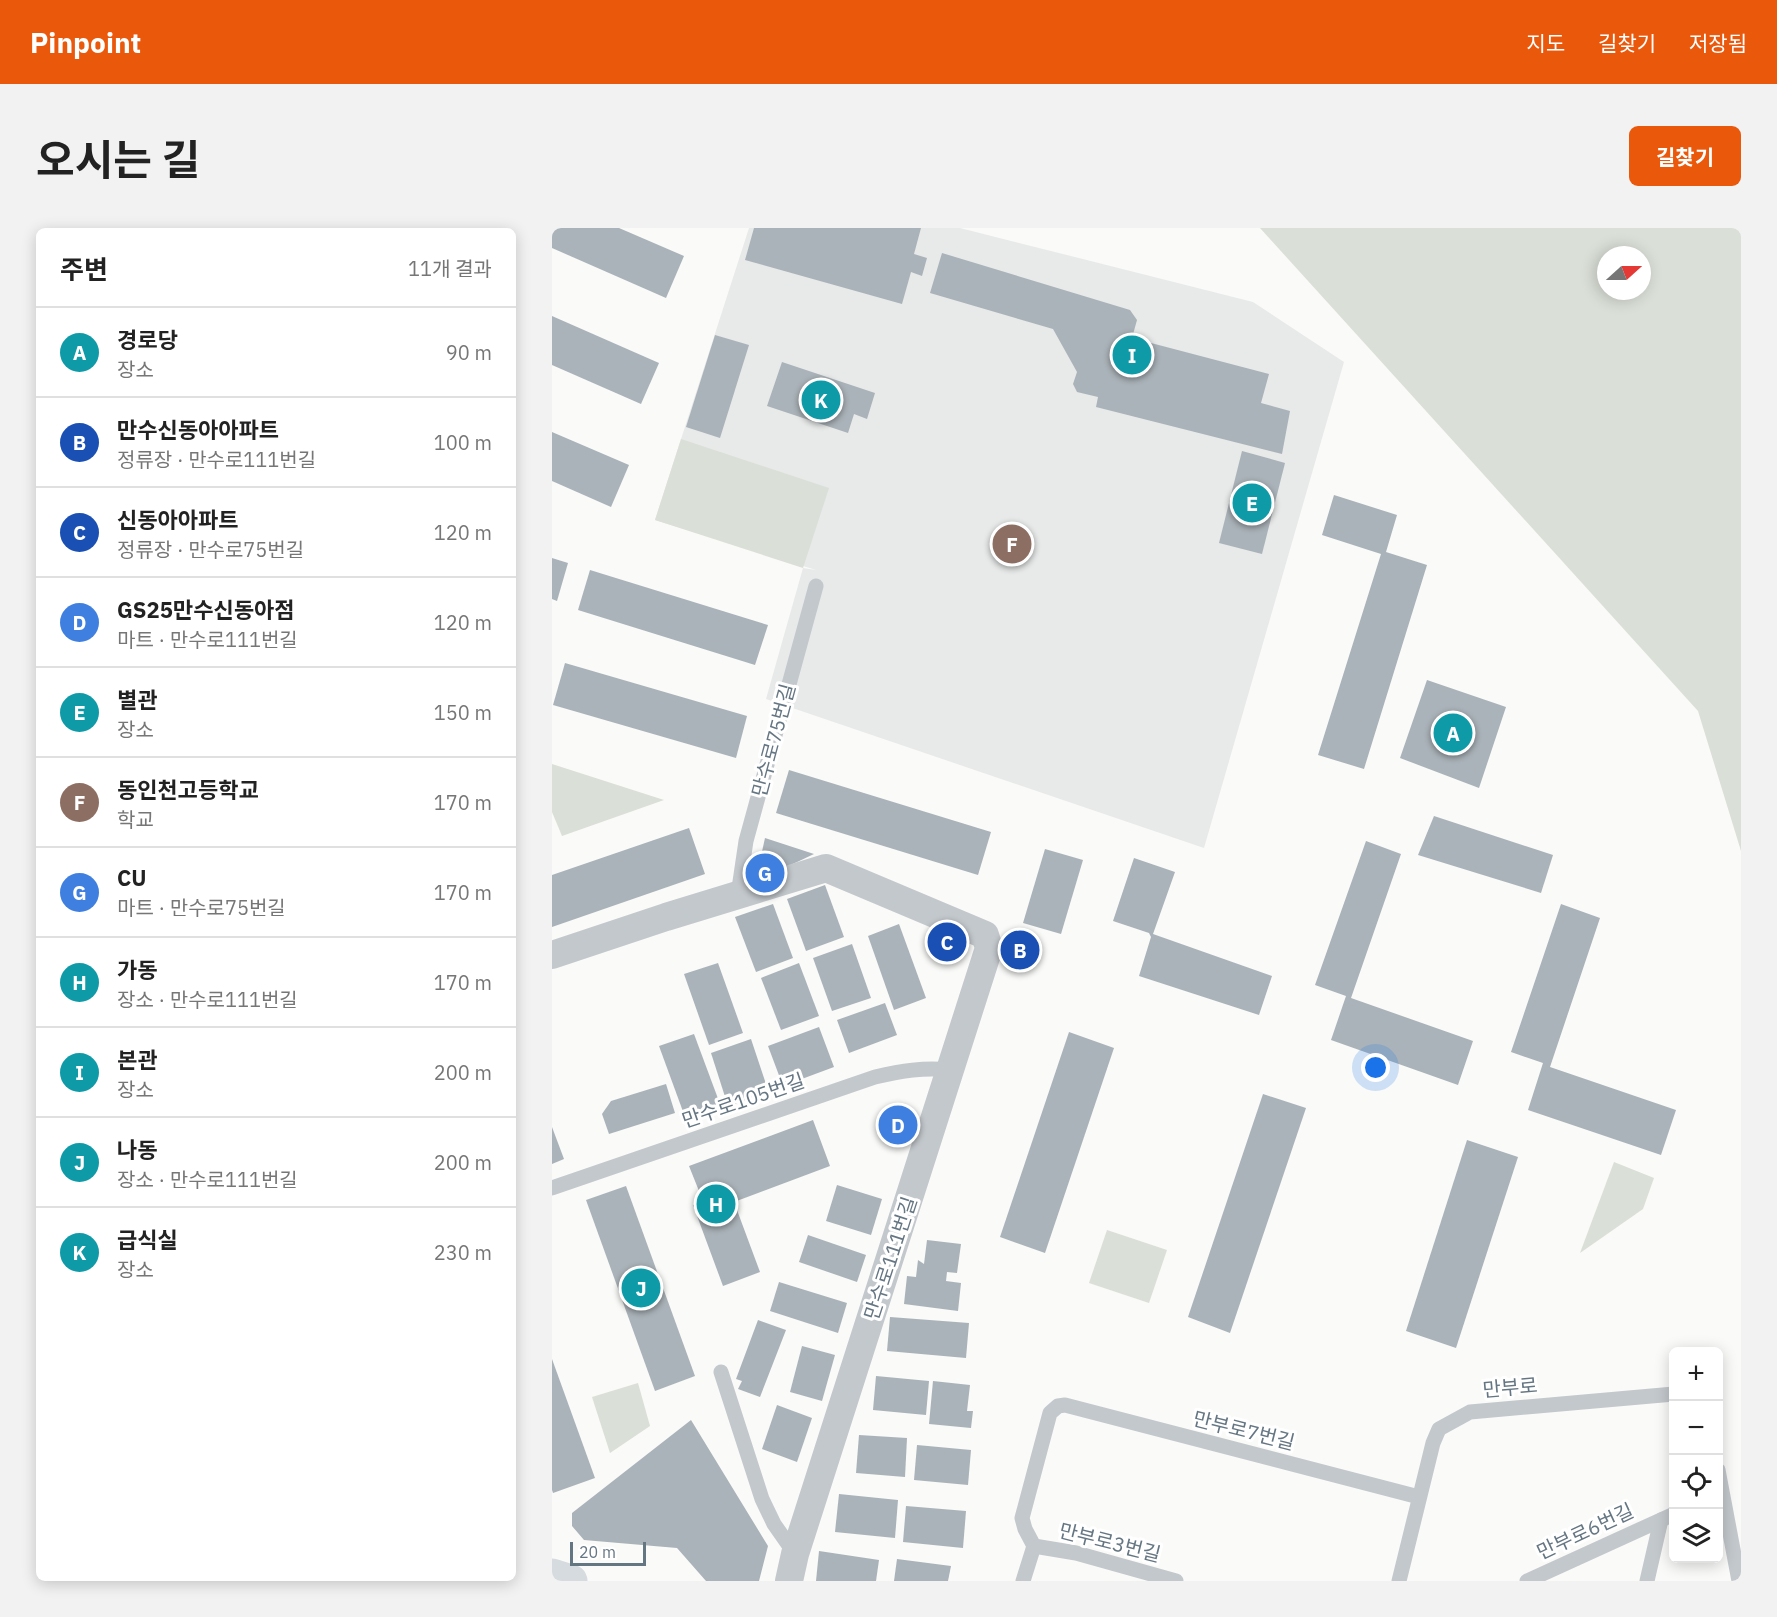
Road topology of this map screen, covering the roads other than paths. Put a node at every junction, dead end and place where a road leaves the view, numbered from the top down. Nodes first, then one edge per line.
1 (816, 586) dead end
2 (738, 895) junction
3 (552, 955) edge
4 (951, 1070) junction
5 (552, 1188) edge
6 (721, 1372) dead end
7 (1669, 1394) edge
8 (1419, 1497) junction
9 (1723, 1506) edge
10 (1667, 1517) edge
11 (1034, 1546) junction
12 (795, 1554) junction
13 (552, 1575) edge
14 (571, 1581) edge
15 (789, 1581) edge
16 (1023, 1581) edge
17 (1176, 1581) edge
18 (1399, 1581) edge
19 (1527, 1581) edge
20 (1647, 1581) edge
21 (1739, 1581) edge

1 - 2 lane, 만수로75번길
2 - 3 street
2 - 4 street, 만수로111번길
4 - 5 lane, 만수로105번길
4 - 12 street, 만수로111번길
6 - 12 lane
7 - 8 lane, 만부로
8 - 11 lane, 만부로7번길
8 - 18 lane, 만부로
9 - 21 lane
10 - 19 lane, 만부로6번길
10 - 20 lane, 만부로6번길
11 - 16 lane
11 - 17 lane, 만부로3번길
12 - 15 street, 만수로111번길
13 - 14 street

